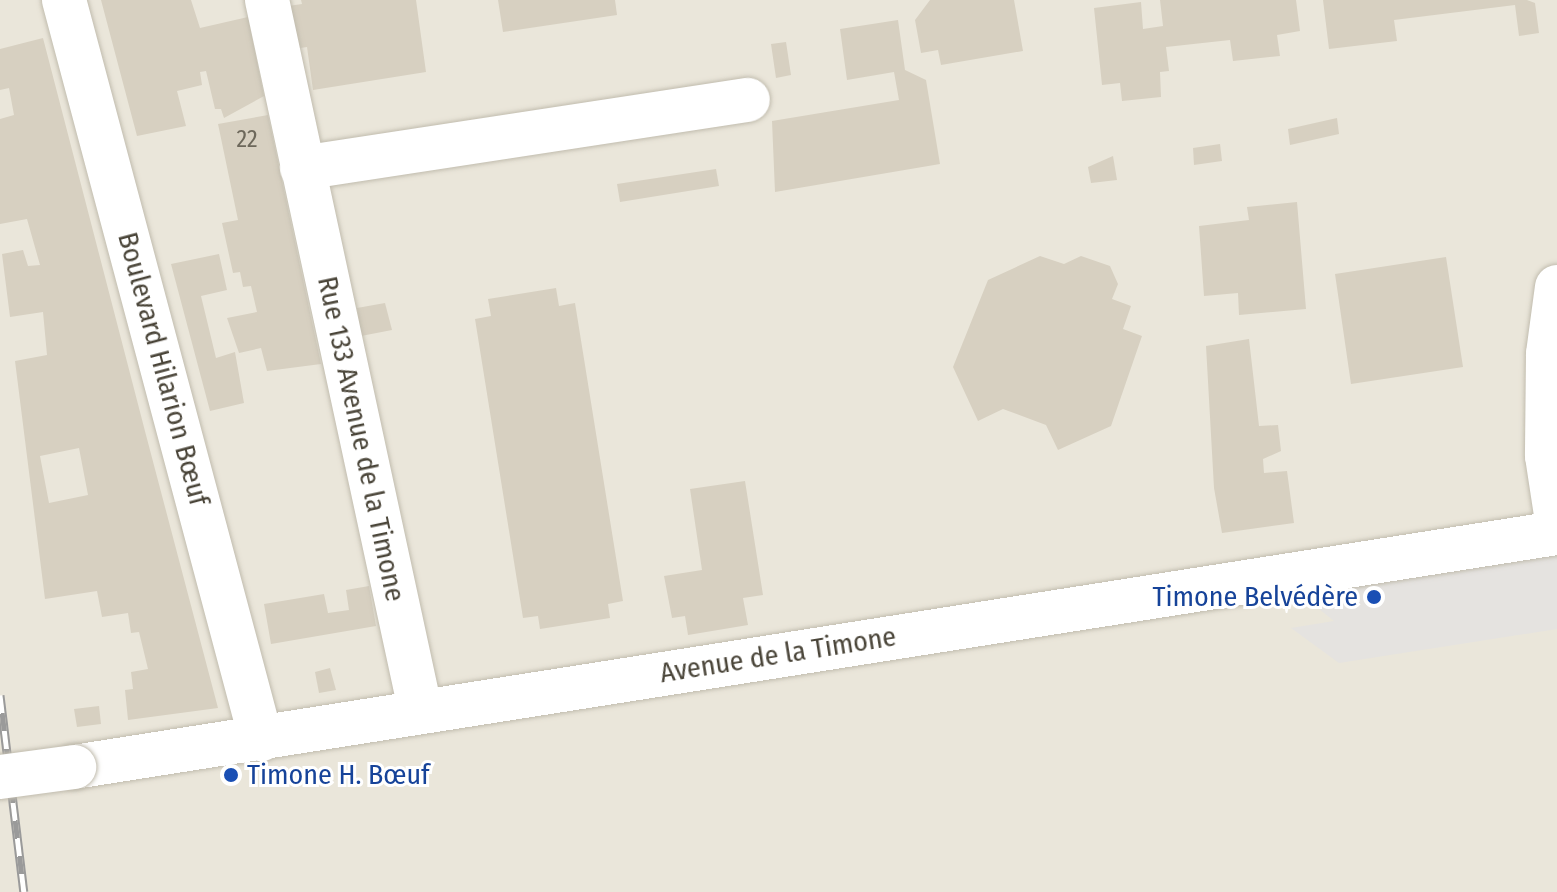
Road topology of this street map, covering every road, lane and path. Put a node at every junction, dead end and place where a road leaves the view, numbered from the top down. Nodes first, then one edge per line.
1 (64, 0) edge
2 (267, 0) edge
3 (748, 100) dead end
4 (302, 168) junction
5 (1557, 287) edge
6 (1557, 521) edge
7 (1557, 533) edge
8 (420, 709) junction
9 (261, 739) junction
10 (0, 777) edge

1 - 9 street, Boulevard Hilarion Bœuf
2 - 4 street, Rue 133 Avenue de la Timone
3 - 4 street
4 - 8 street, Rue 133 Avenue de la Timone
5 - 6 street
7 - 8 street, Avenue de la Timone
8 - 9 street, Avenue de la Timone
9 - 10 street, Avenue de la Timone, bridge

